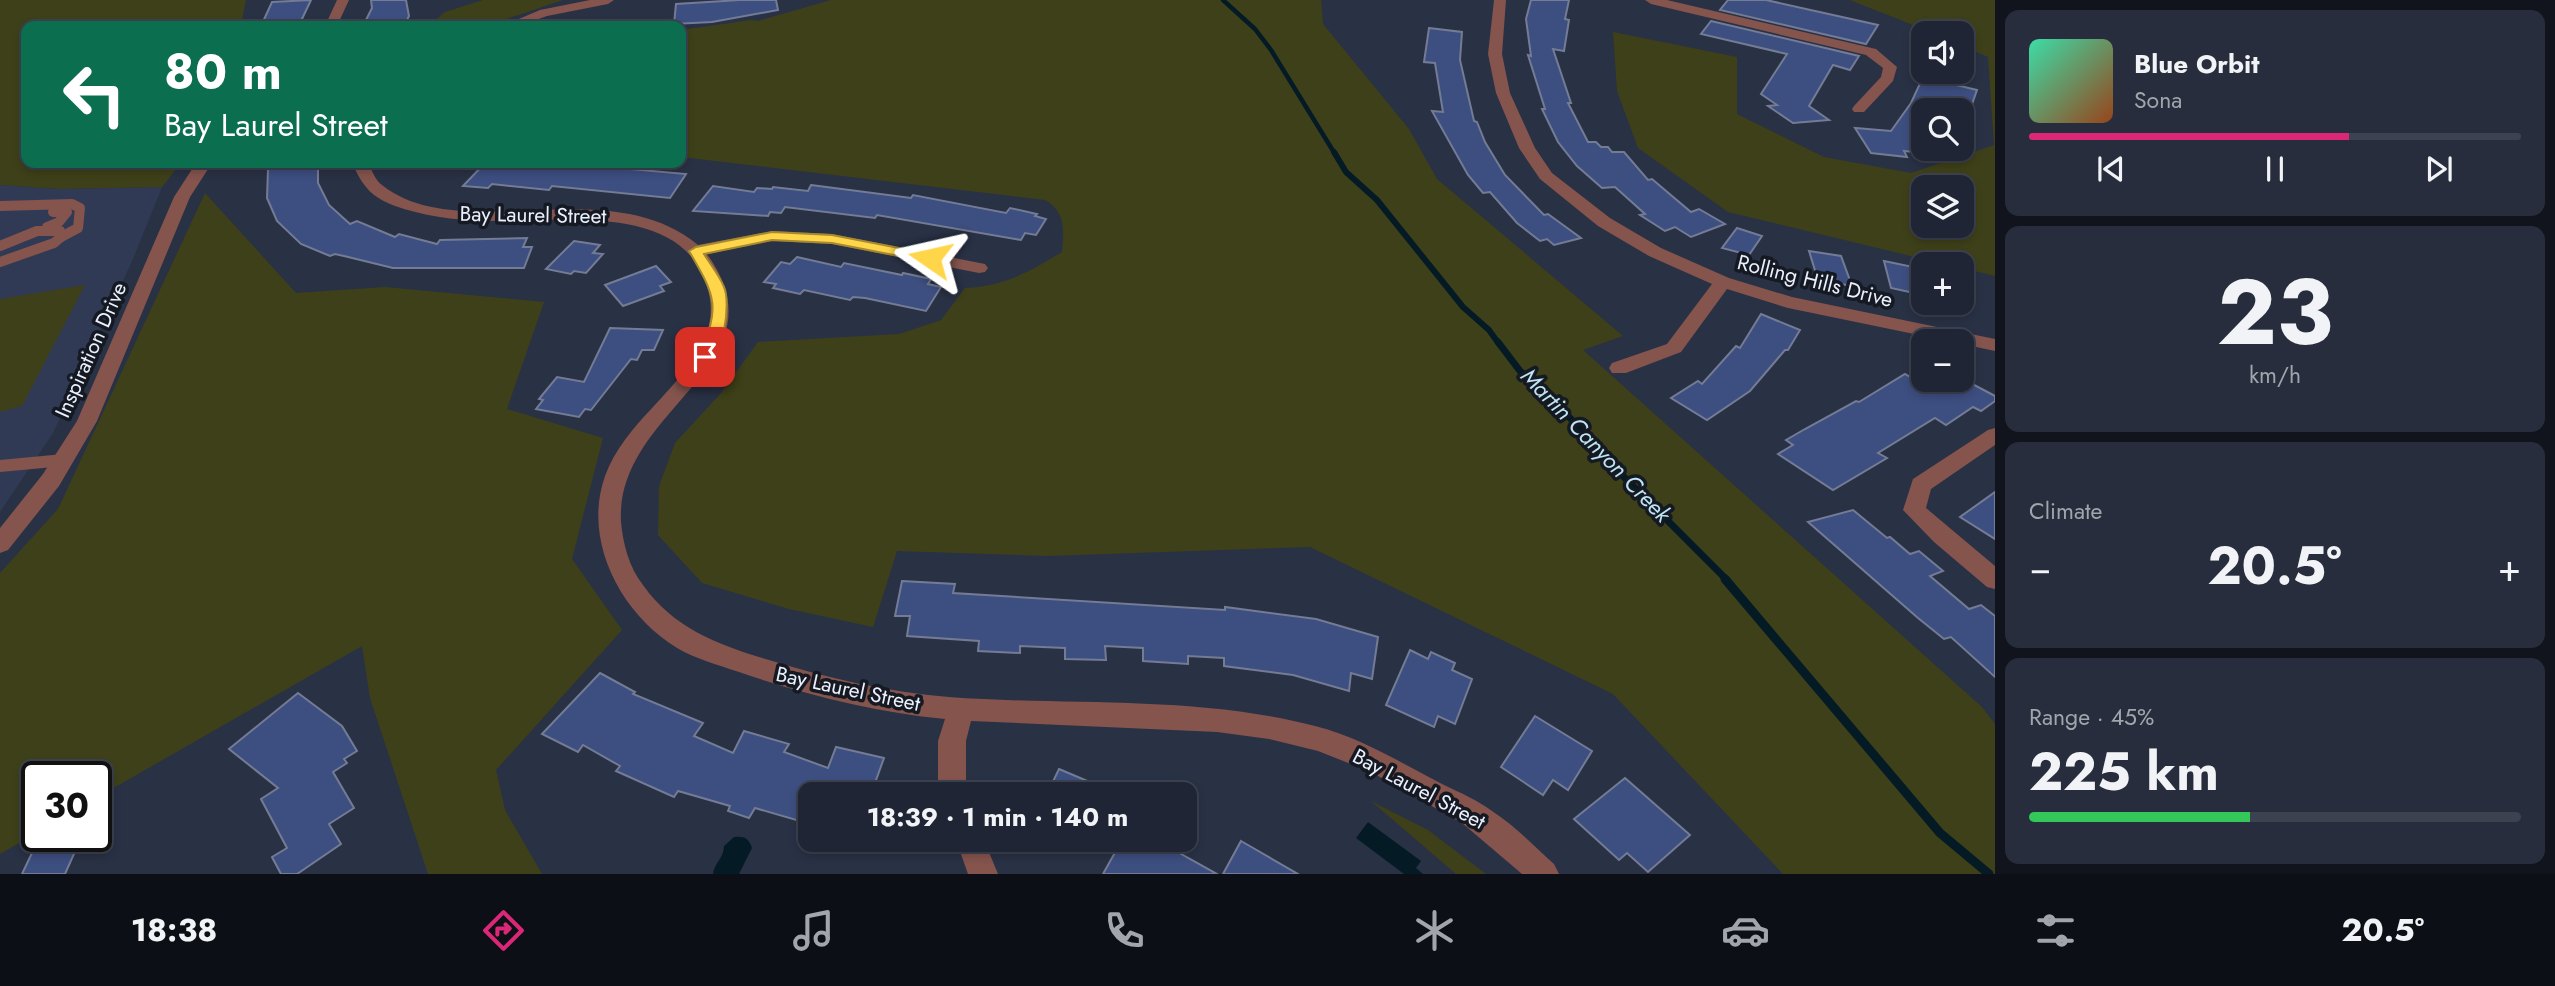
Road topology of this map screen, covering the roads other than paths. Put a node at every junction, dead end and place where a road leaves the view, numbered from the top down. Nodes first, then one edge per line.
1 (343, 0) edge
2 (608, 0) edge
3 (1500, 0) edge
4 (1651, 0) edge
5 (333, 21) edge
6 (522, 21) edge
7 (1859, 109) dead end
8 (200, 168) edge
9 (361, 168) edge
10 (0, 206) edge
11 (0, 214) edge
12 (38, 230) junction
13 (61, 237) junction
14 (0, 246) edge
15 (696, 251) junction
16 (0, 262) edge
17 (979, 268) dead end
18 (1723, 282) junction
19 (1995, 345) edge
20 (1619, 368) dead end
21 (1995, 435) edge
22 (64, 460) junction
23 (0, 466) edge
24 (0, 544) edge
25 (1995, 580) edge
26 (961, 710) junction
27 (952, 782) edge
28 (975, 852) edge
29 (983, 874) edge
30 (1544, 874) edge

1 - 5 street
2 - 6 street
3 - 18 street, Rolling Hills Drive
4 - 7 street
8 - 22 street, Inspiration Drive
9 - 15 street, Bay Laurel Street
10 - 13 lane
11 - 12 lane
12 - 13 lane
12 - 14 lane
13 - 16 lane
15 - 17 street
15 - 26 street, Bay Laurel Street
18 - 19 street, Rolling Hills Drive
18 - 20 street
21 - 25 street
22 - 23 lane
22 - 24 street, Inspiration Drive
26 - 27 street
26 - 30 street, Bay Laurel Street
28 - 29 street

